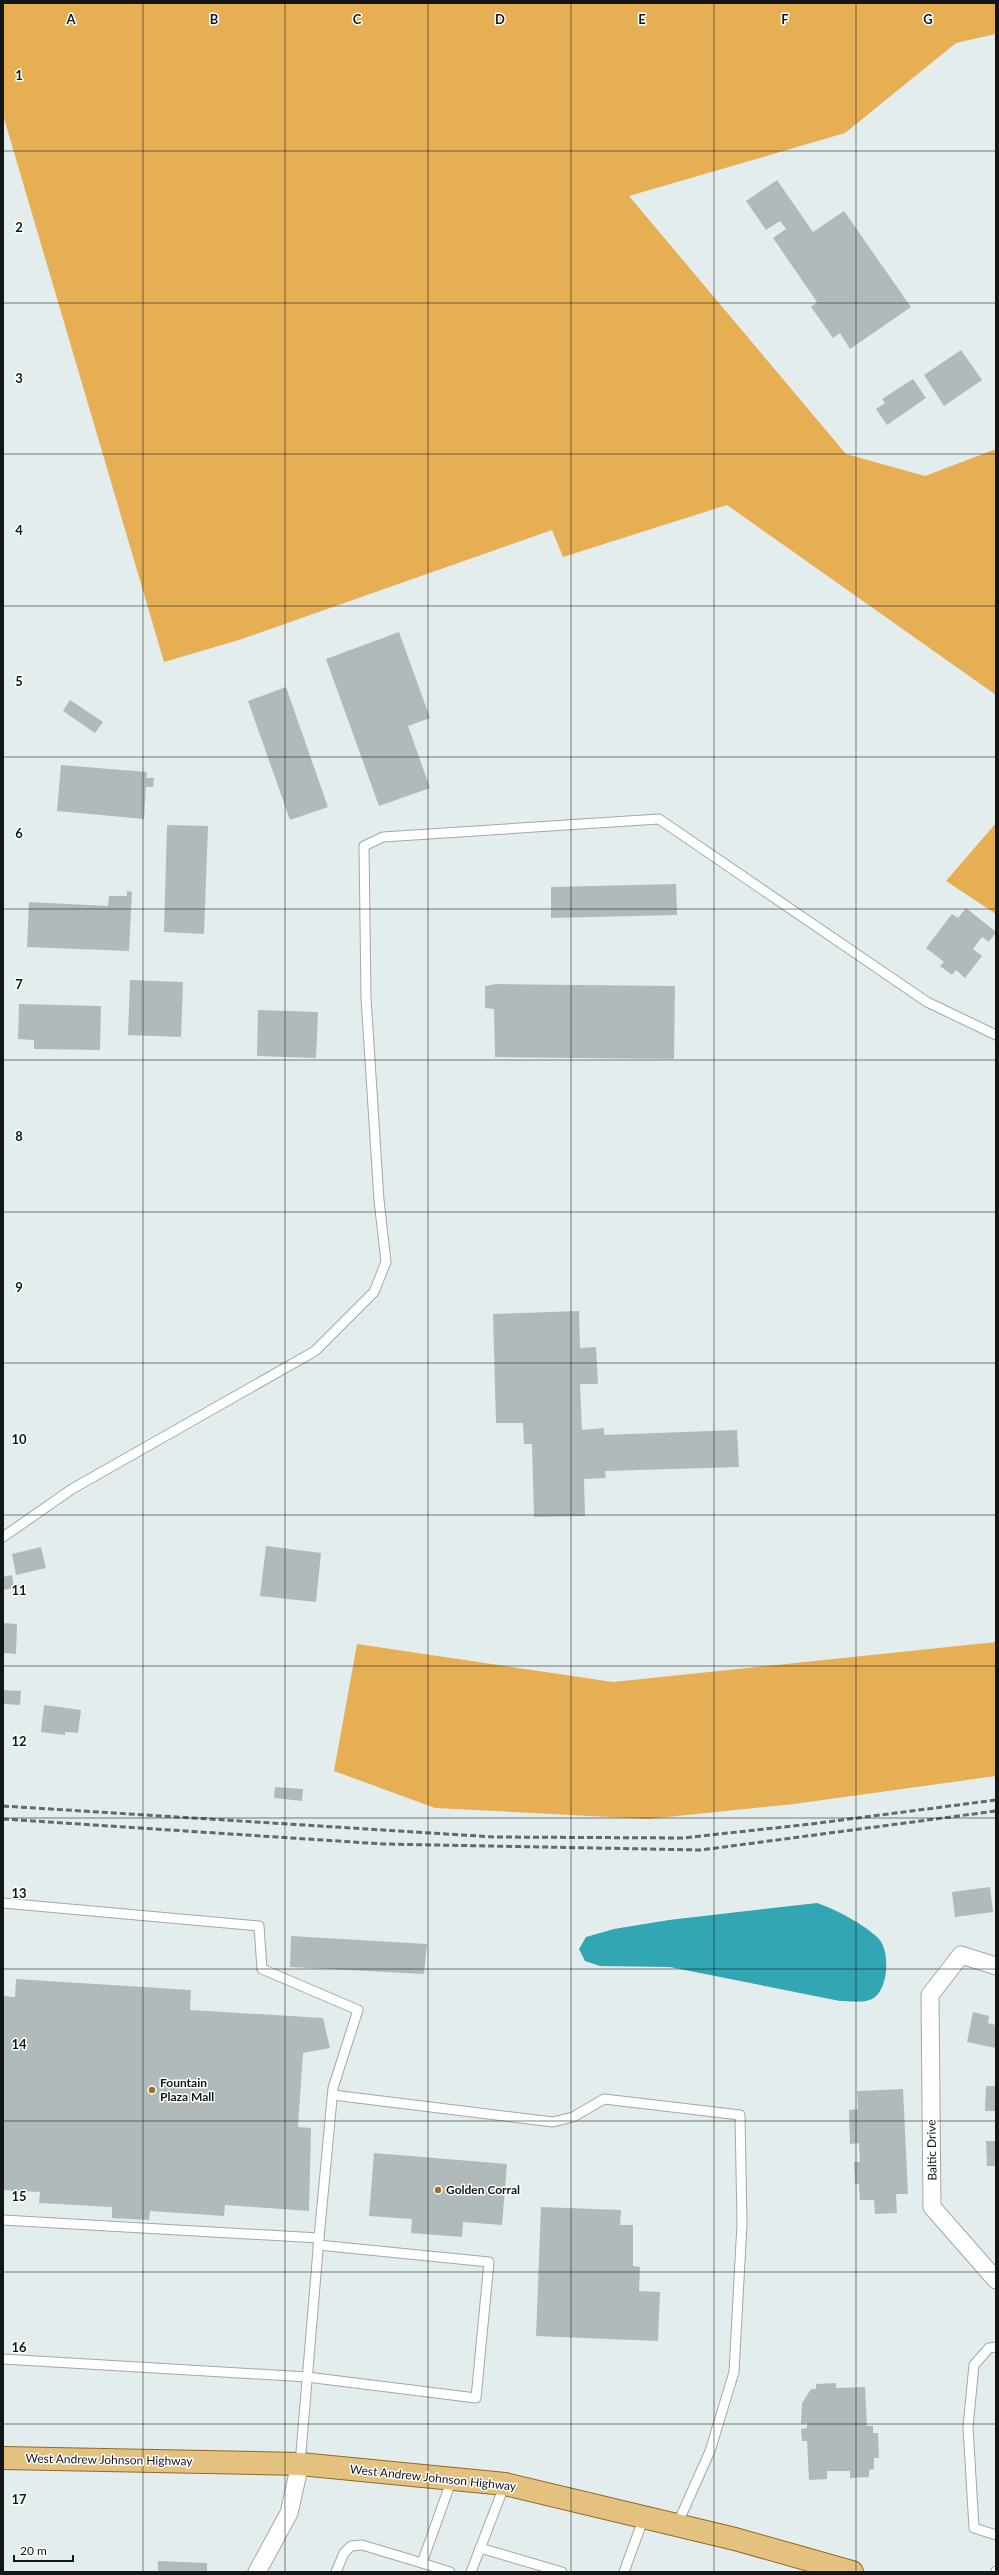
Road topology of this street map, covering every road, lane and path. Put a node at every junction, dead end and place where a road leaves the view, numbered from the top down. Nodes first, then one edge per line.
1 (996, 1035) edge
2 (3, 1537) edge
3 (3, 1903) edge
4 (996, 1966) edge
5 (333, 2095) junction
6 (3, 2220) edge
7 (318, 2242) junction
8 (996, 2280) edge
9 (996, 2347) edge
10 (3, 2359) edge
11 (307, 2377) junction
12 (3, 2458) edge
13 (300, 2464) junction
14 (452, 2479) junction
15 (505, 2484) junction
16 (644, 2517) junction
17 (677, 2525) junction
18 (996, 2535) edge
19 (480, 2548) junction
20 (422, 2563) junction
21 (530, 2563) junction
22 (257, 2572) edge
23 (336, 2572) edge
24 (450, 2572) edge
25 (472, 2572) edge
26 (526, 2572) edge
27 (562, 2572) edge
28 (624, 2572) edge
29 (852, 2572) edge

1 - 2 lane
3 - 5 lane
4 - 8 street, Baltic Drive
5 - 7 lane
5 - 17 lane
6 - 7 lane
7 - 11 lane
7 - 11 lane
9 - 18 lane
10 - 11 lane
11 - 13 lane
12 - 13 main road, West Andrew Johnson Highway
13 - 14 main road, West Andrew Johnson Highway
13 - 22 street
14 - 15 main road, West Andrew Johnson Highway
14 - 20 lane
15 - 16 main road, West Andrew Johnson Highway
15 - 19 lane
16 - 17 main road, West Andrew Johnson Highway
16 - 28 lane
17 - 29 main road, West Andrew Johnson Highway
19 - 21 lane
19 - 25 lane
20 - 23 lane
20 - 24 lane
21 - 26 lane
21 - 27 lane

